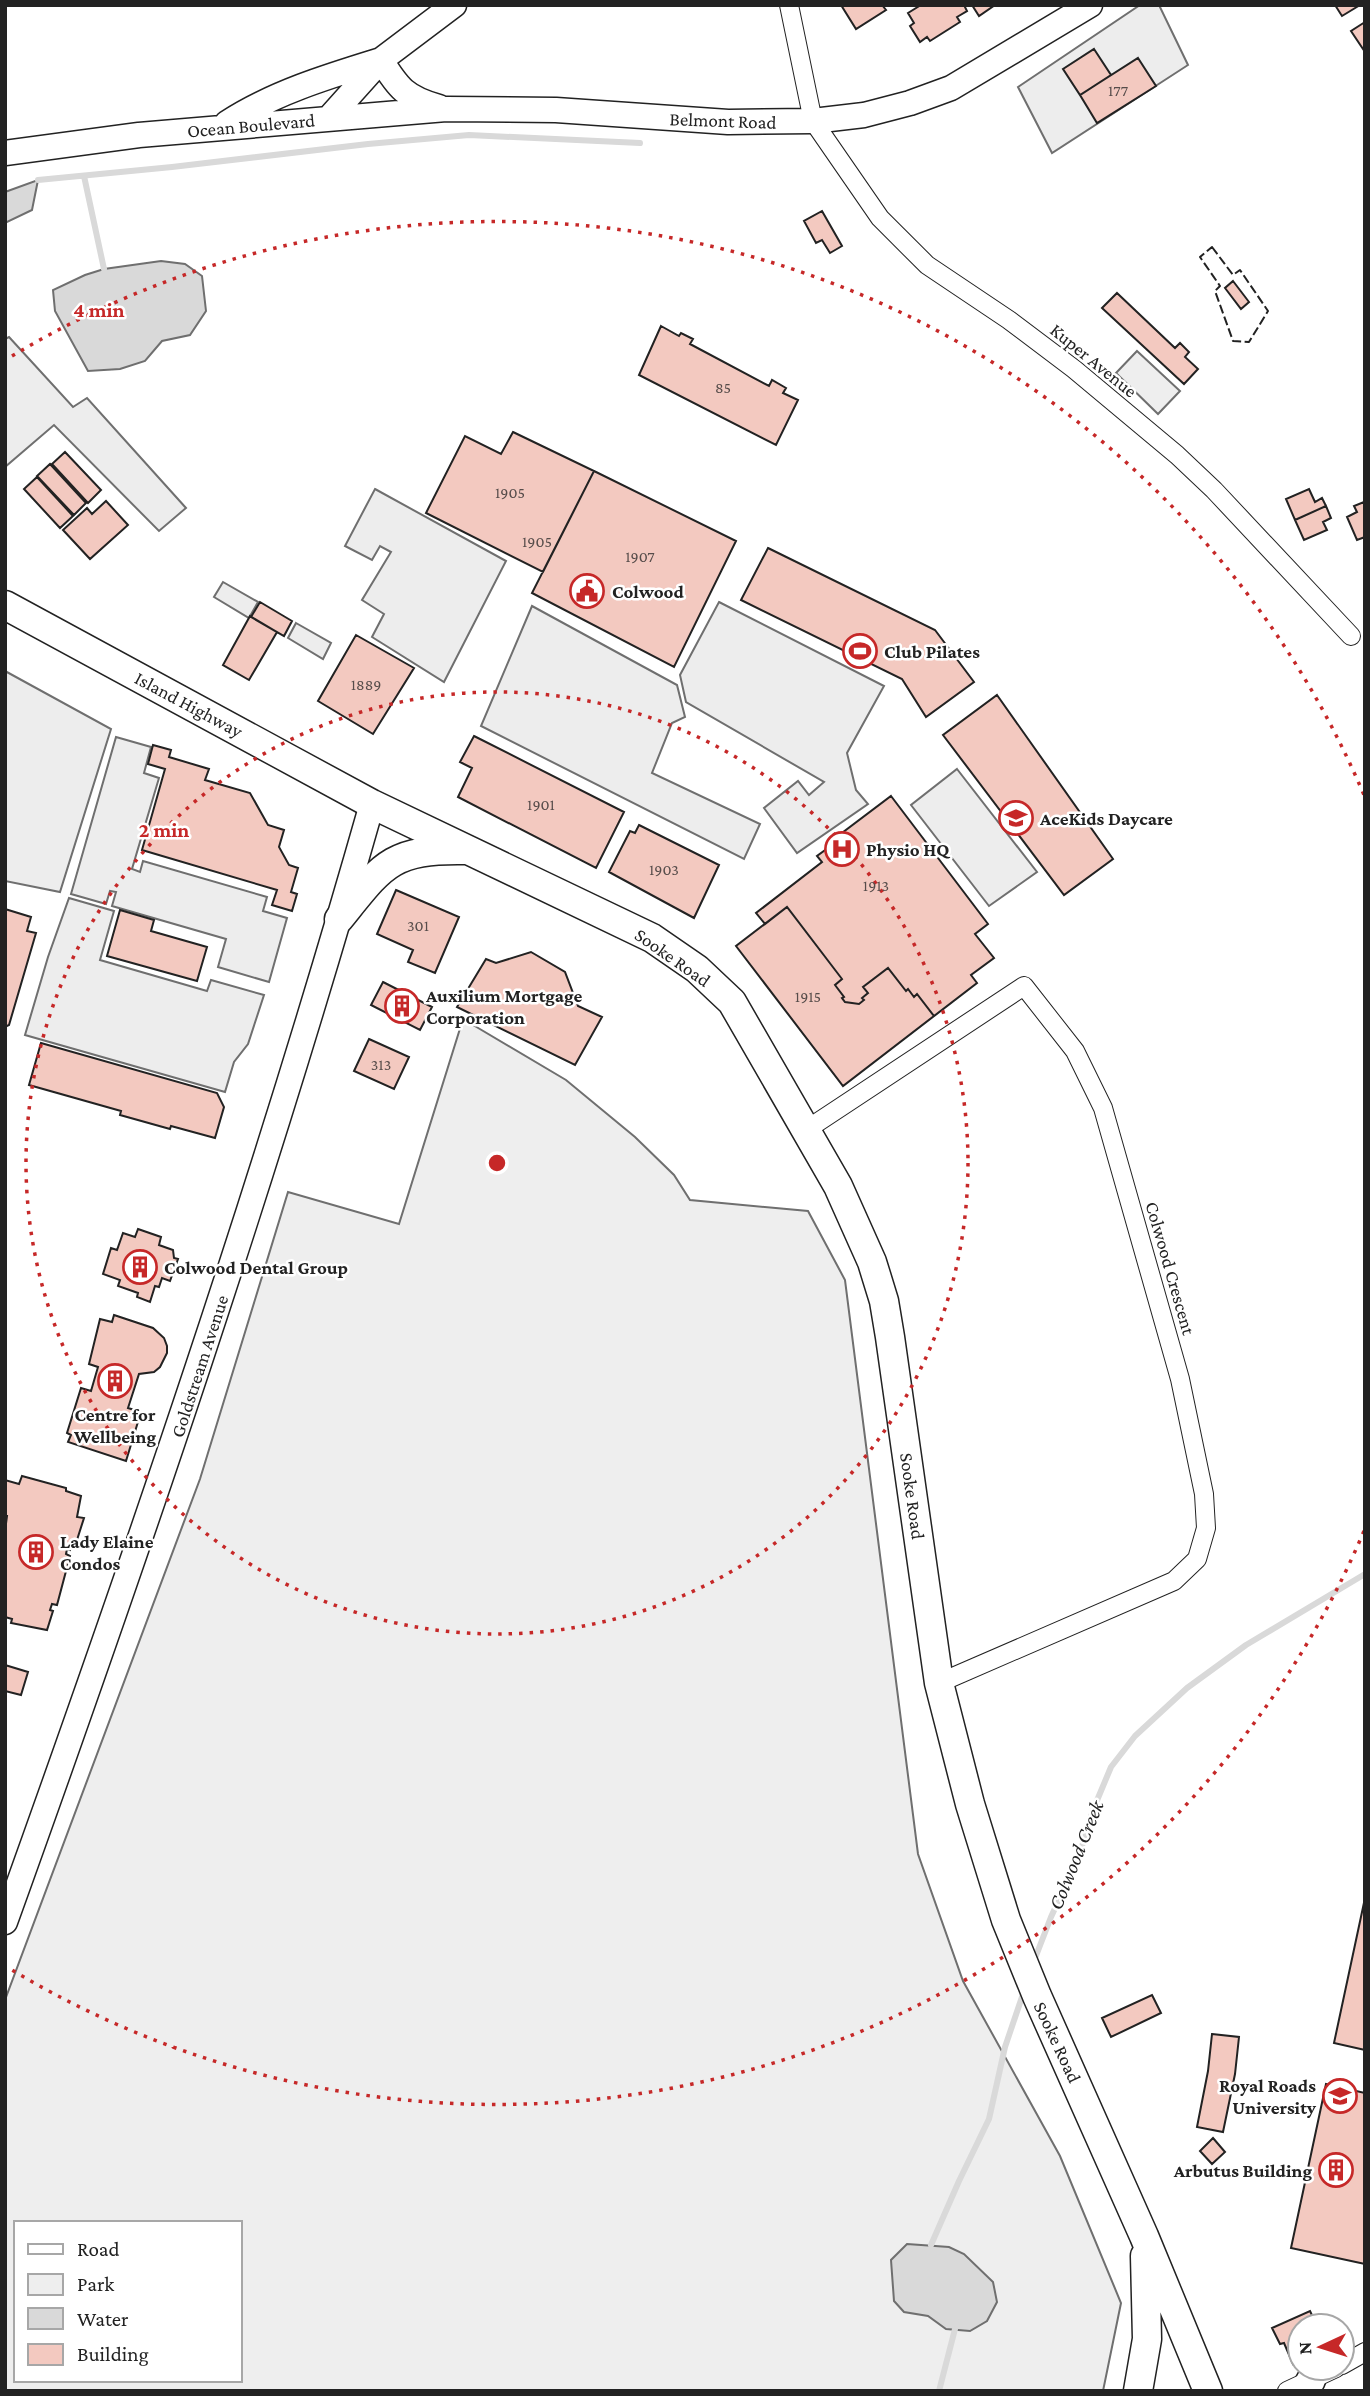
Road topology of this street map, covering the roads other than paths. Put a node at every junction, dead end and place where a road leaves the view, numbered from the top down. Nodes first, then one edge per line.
1 (454, 5) edge
2 (789, 5) edge
3 (1090, 5) edge
4 (381, 60) junction
5 (446, 109) junction
6 (329, 118) junction
7 (814, 121) junction
8 (220, 127) junction
9 (5, 153) edge
10 (5, 605) edge
11 (1351, 636) dead end
12 (372, 804) junction
13 (469, 850) junction
14 (339, 919) junction
15 (806, 1130) junction
16 (939, 1683) junction
17 (5, 1922) edge
18 (1144, 2236) junction
19 (1138, 2391) edge
20 (1209, 2391) edge

1 - 4 street, Ocean Boulevard
2 - 7 street
3 - 7 street, Belmont Road
4 - 5 street
4 - 6 street, Ocean Boulevard
4 - 8 street
5 - 6 street, Belmont Road
5 - 7 street, Belmont Road
6 - 8 street, Ocean Boulevard
7 - 11 street, Kuper Avenue
8 - 9 street, Ocean Boulevard
10 - 12 main road, Island Highway
12 - 13 main road, Sooke Road
12 - 14 street, Goldstream Avenue
13 - 14 main road
13 - 15 main road, Sooke Road
14 - 17 street, Goldstream Avenue
15 - 16 main road, Sooke Road
15 - 16 street, Colwood Crescent
16 - 18 main road, Sooke Road
18 - 19 main road
18 - 20 main road, Sooke Road

